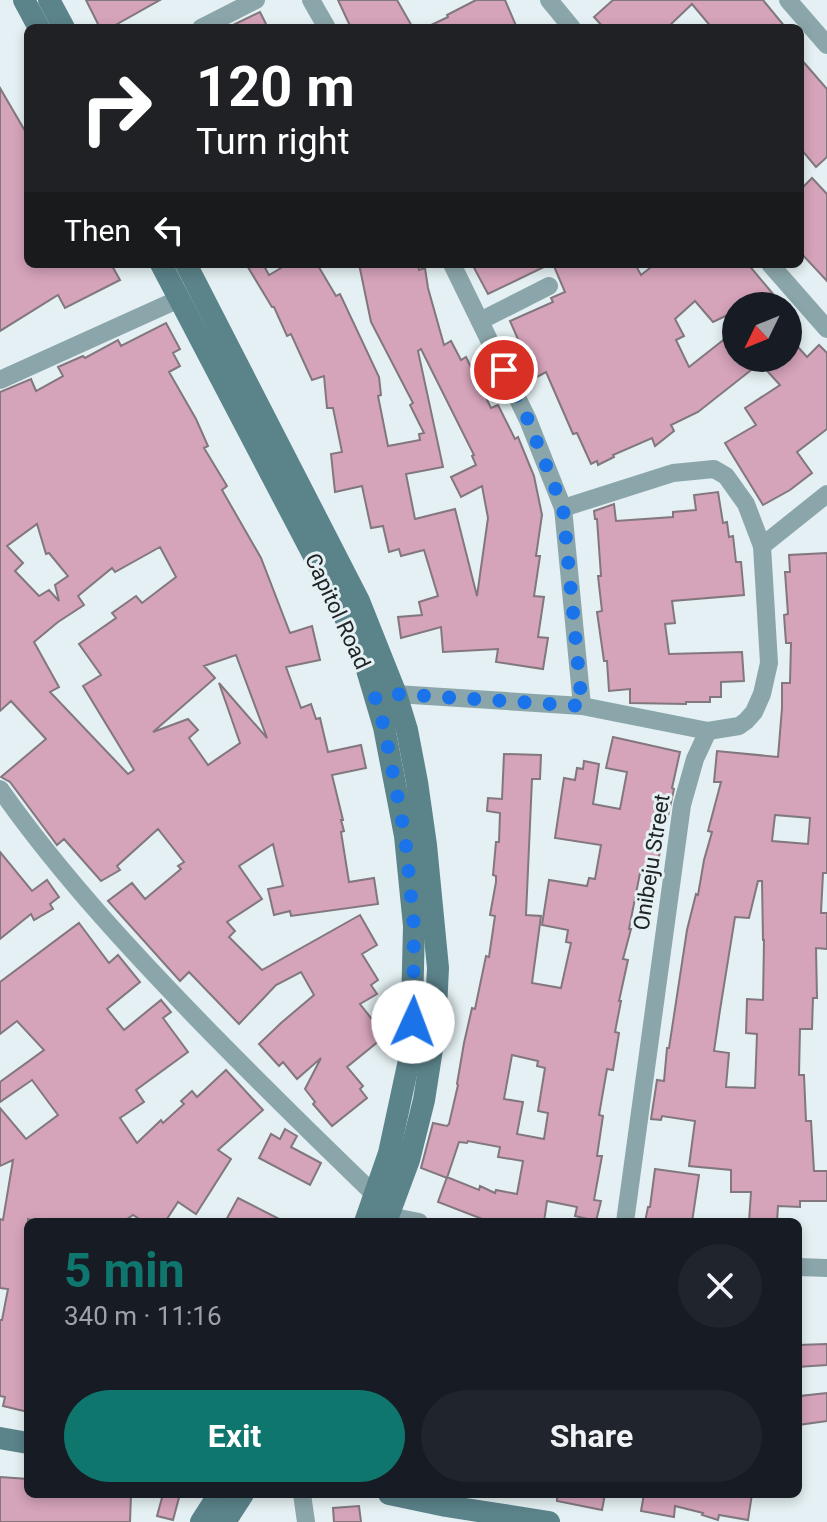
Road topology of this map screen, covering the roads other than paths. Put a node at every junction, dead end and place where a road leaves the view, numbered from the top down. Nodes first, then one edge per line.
1 (24, 0) edge
2 (49, 0) edge
3 (256, 0) edge
4 (311, 0) edge
5 (549, 0) edge
6 (788, 0) edge
7 (37, 24) edge
8 (62, 24) edge
9 (209, 24) edge
10 (325, 24) edge
11 (569, 24) edge
12 (827, 45) edge
13 (163, 268) edge
14 (188, 268) edge
15 (454, 268) edge
16 (774, 268) edge
17 (549, 286) dead end
18 (179, 299) junction
19 (480, 321) junction
20 (827, 329) edge
21 (0, 380) edge
22 (827, 494) edge
23 (563, 508) junction
24 (762, 546) junction
25 (386, 696) junction
26 (582, 706) junction
27 (708, 731) junction
28 (0, 789) edge
29 (376, 1196) junction
30 (367, 1218) edge
31 (387, 1218) edge
32 (626, 1218) edge
33 (802, 1267) edge
34 (827, 1268) edge
35 (0, 1438) edge
36 (24, 1442) edge
37 (216, 1498) edge
38 (240, 1498) edge
39 (303, 1498) edge
40 (408, 1498) edge
41 (201, 1522) edge
42 (225, 1522) edge
43 (306, 1522) edge
44 (549, 1522) edge

1 - 7 main road
2 - 8 main road
3 - 9 street
4 - 10 street
5 - 11 street
6 - 12 street
13 - 18 main road, Capitol Road
14 - 25 main road, Capitol Road
15 - 19 street
16 - 20 street
17 - 19 street
18 - 21 street
18 - 25 main road, Capitol Road
19 - 23 street
22 - 24 street
23 - 24 street
23 - 26 street
24 - 27 street
25 - 26 street
25 - 29 main road, Capitol Road
25 - 31 main road, Capitol Road
26 - 27 street
27 - 32 street, Onibeju Street
28 - 29 street
29 - 30 main road, Capitol Road
33 - 34 street
35 - 36 main road
37 - 41 main road
38 - 42 main road
39 - 43 street
40 - 44 main road

